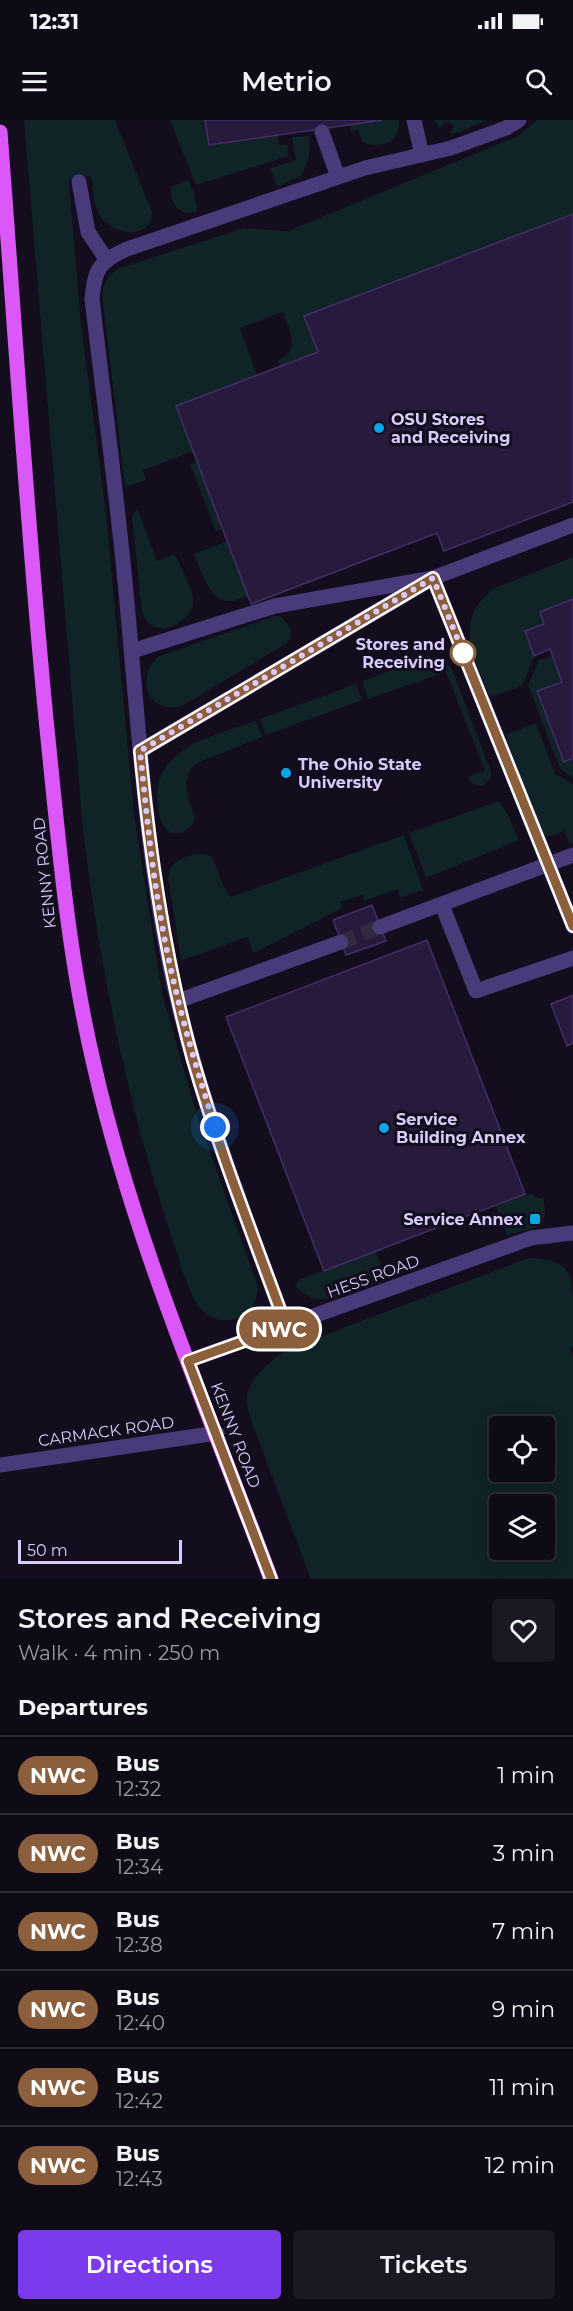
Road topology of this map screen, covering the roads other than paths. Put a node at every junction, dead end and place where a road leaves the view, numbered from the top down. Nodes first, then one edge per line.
1 (414, 120) edge
2 (519, 120) edge
3 (0, 132) edge
4 (322, 132) dead end
5 (422, 155) junction
6 (338, 177) junction
7 (80, 182) dead end
8 (106, 258) junction
9 (573, 525) edge
10 (433, 578) junction
11 (132, 651) junction
12 (140, 751) junction
13 (573, 855) edge
14 (547, 864) junction
15 (442, 905) junction
16 (573, 926) edge
17 (380, 927) tunnel mouth
18 (341, 942) tunnel mouth
19 (573, 958) edge
20 (178, 1001) junction
21 (573, 1233) edge
22 (286, 1326) junction
23 (188, 1361) junction
24 (217, 1433) junction
25 (0, 1465) edge
26 (271, 1579) edge

1 - 5 street
2 - 5 street
3 - 23 main road, KENNY ROAD
4 - 6 street
5 - 6 street
6 - 8 street
7 - 8 street
8 - 11 street
9 - 10 street
10 - 11 street
10 - 12 street
10 - 14 street
11 - 12 street
12 - 20 street
13 - 14 street
14 - 15 street
14 - 16 street
15 - 17 street
15 - 19 street
18 - 20 street
20 - 22 street
21 - 22 street, HESS ROAD
22 - 23 street, HESS ROAD
23 - 24 main road, KENNY ROAD
24 - 25 street, CARMACK ROAD
24 - 26 main road, KENNY ROAD

